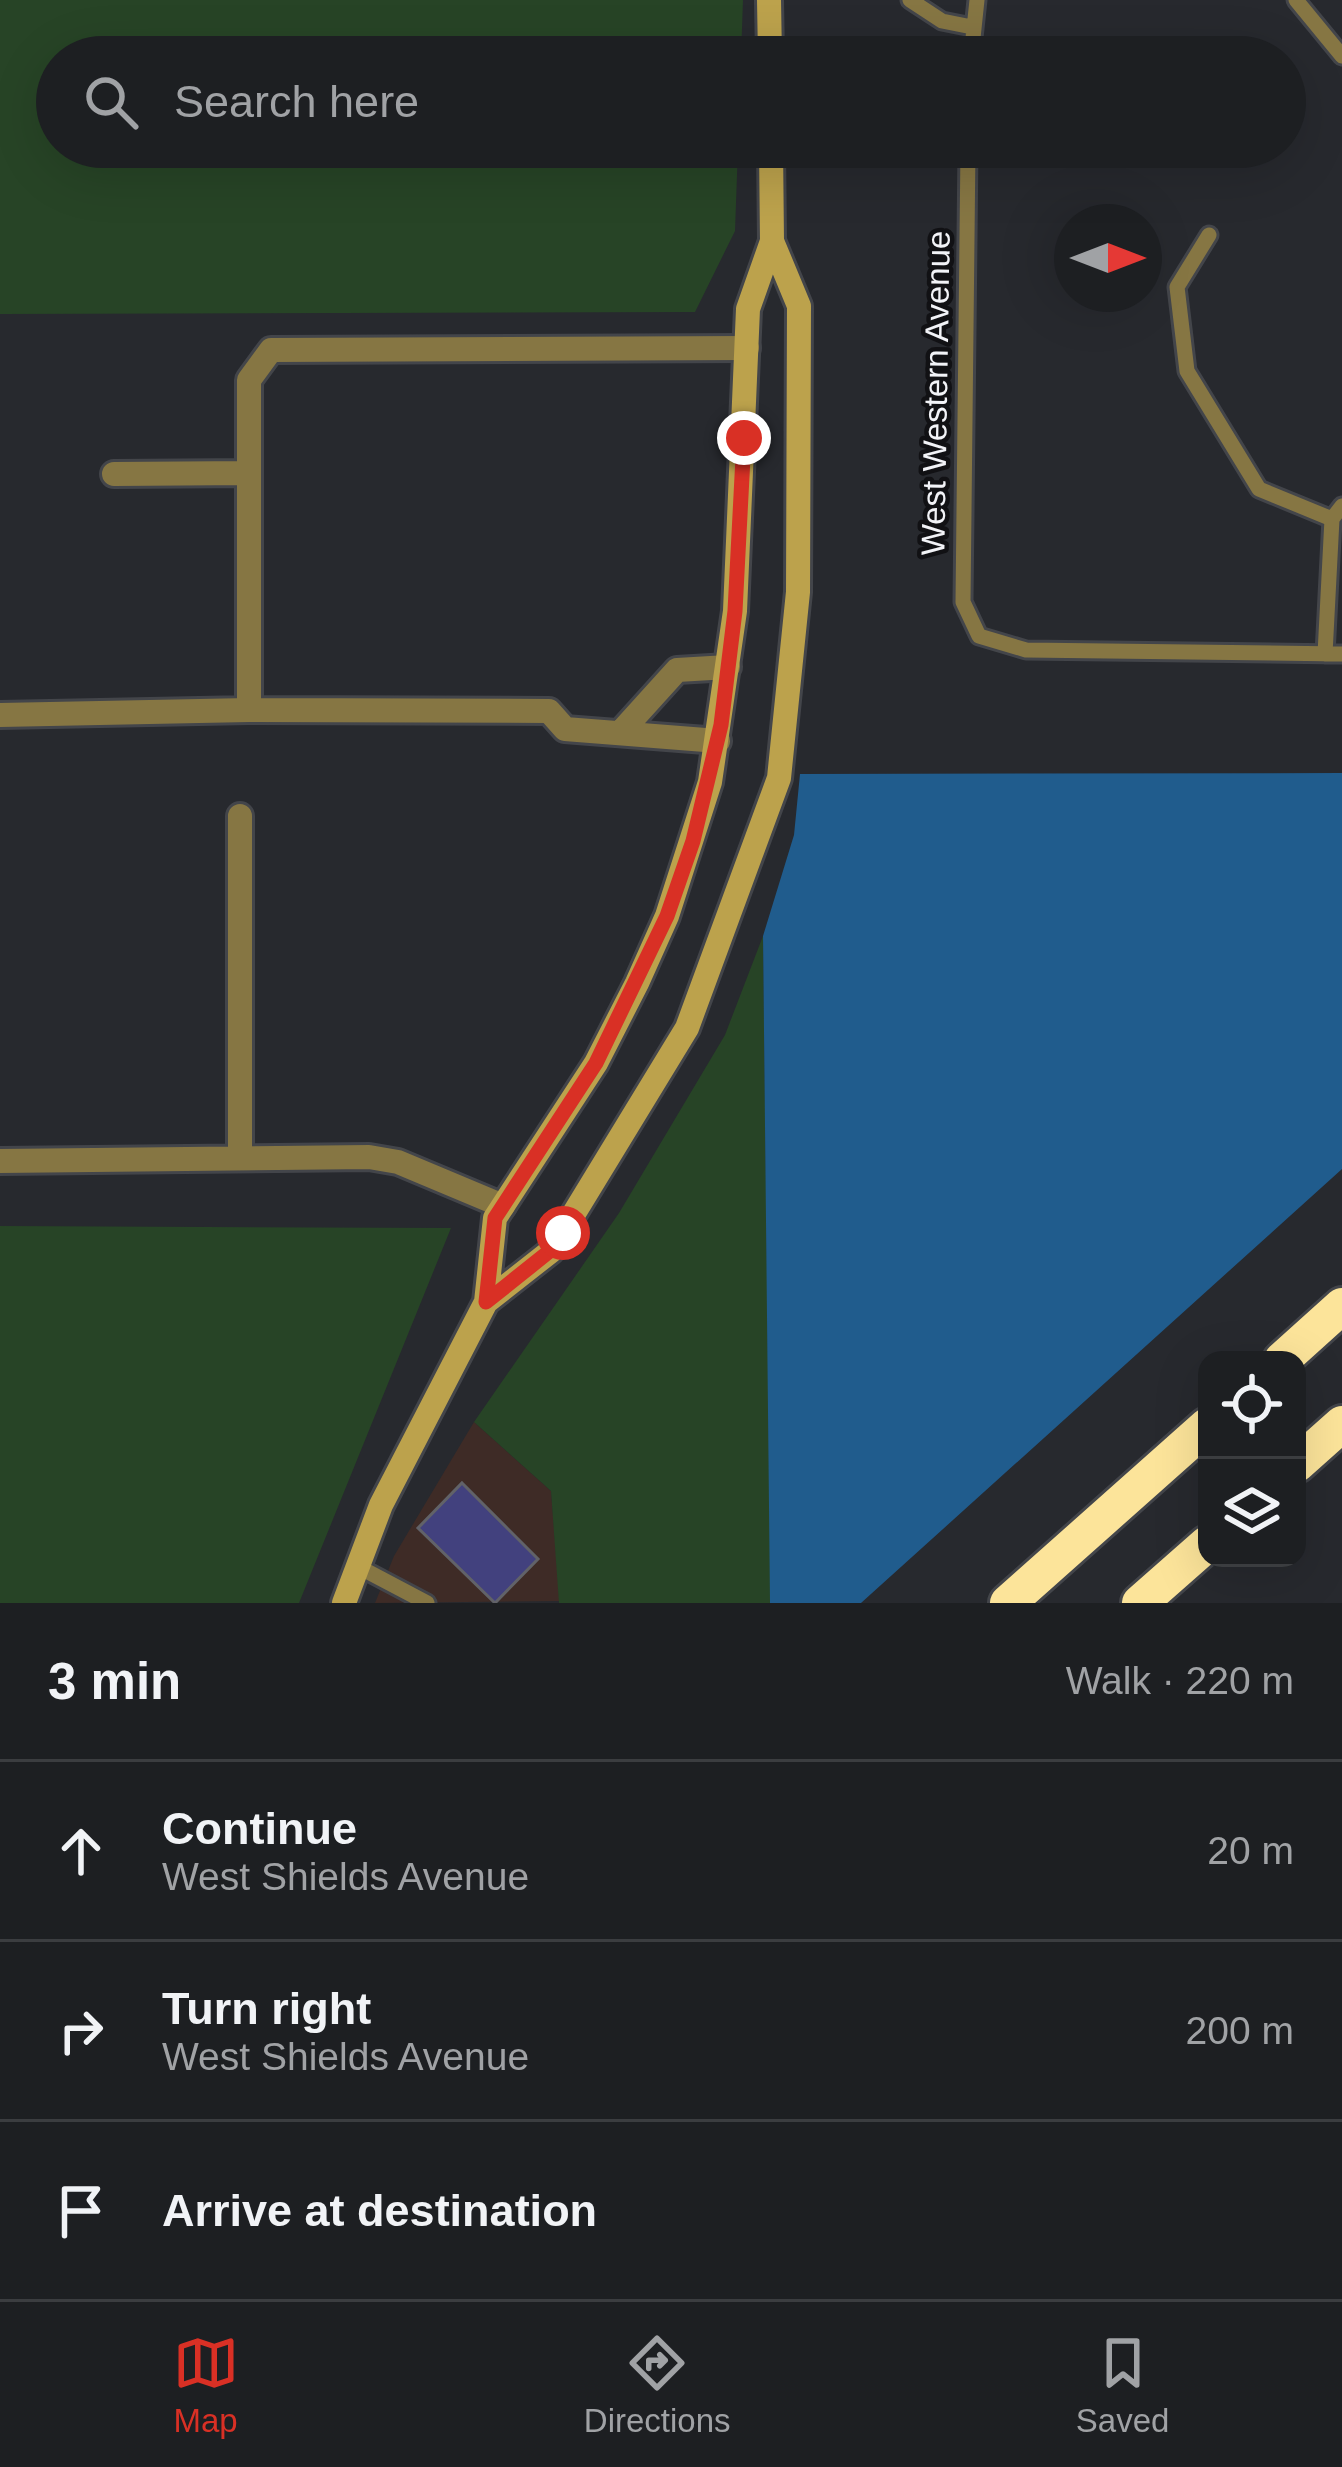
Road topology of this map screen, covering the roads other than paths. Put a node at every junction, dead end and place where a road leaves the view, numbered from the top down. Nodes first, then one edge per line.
1 (770, 0) edge
2 (910, 0) edge
3 (977, 0) edge
4 (1296, 0) edge
5 (971, 27) junction
6 (770, 36) edge
7 (971, 36) edge
8 (1342, 56) edge
9 (771, 168) edge
10 (968, 168) edge
11 (1209, 235) dead end
12 (772, 241) junction
13 (747, 348) junction
14 (249, 473) junction
15 (114, 474) dead end
16 (1337, 513) edge
17 (1334, 654) edge
18 (728, 667) junction
19 (249, 710) junction
20 (0, 716) edge
21 (620, 733) junction
22 (718, 742) junction
23 (240, 816) dead end
24 (240, 1157) junction
25 (0, 1161) edge
26 (503, 1207) junction
27 (486, 1302) junction
28 (1342, 1306) edge
29 (1292, 1351) edge
30 (1342, 1424) edge
31 (1198, 1434) edge
32 (1303, 1459) edge
33 (1198, 1552) edge
34 (357, 1566) junction
35 (344, 1603) edge
36 (427, 1603) edge
37 (1009, 1603) edge
38 (1141, 1603) edge

1 - 6 street
2 - 5 lane
3 - 5 lane
4 - 8 lane
5 - 7 lane
9 - 12 street
10 - 17 lane, West Western Avenue
11 - 16 lane
12 - 13 street
12 - 27 street
13 - 14 street
13 - 18 street
14 - 15 street
14 - 19 street
16 - 17 lane
18 - 21 street
18 - 22 street
19 - 20 street
19 - 21 street
21 - 22 street
22 - 26 street
23 - 24 street
24 - 25 street
24 - 26 street
26 - 27 street
27 - 34 street
28 - 29 highway
30 - 32 highway
31 - 37 highway
33 - 38 highway
34 - 35 street
34 - 36 lane

